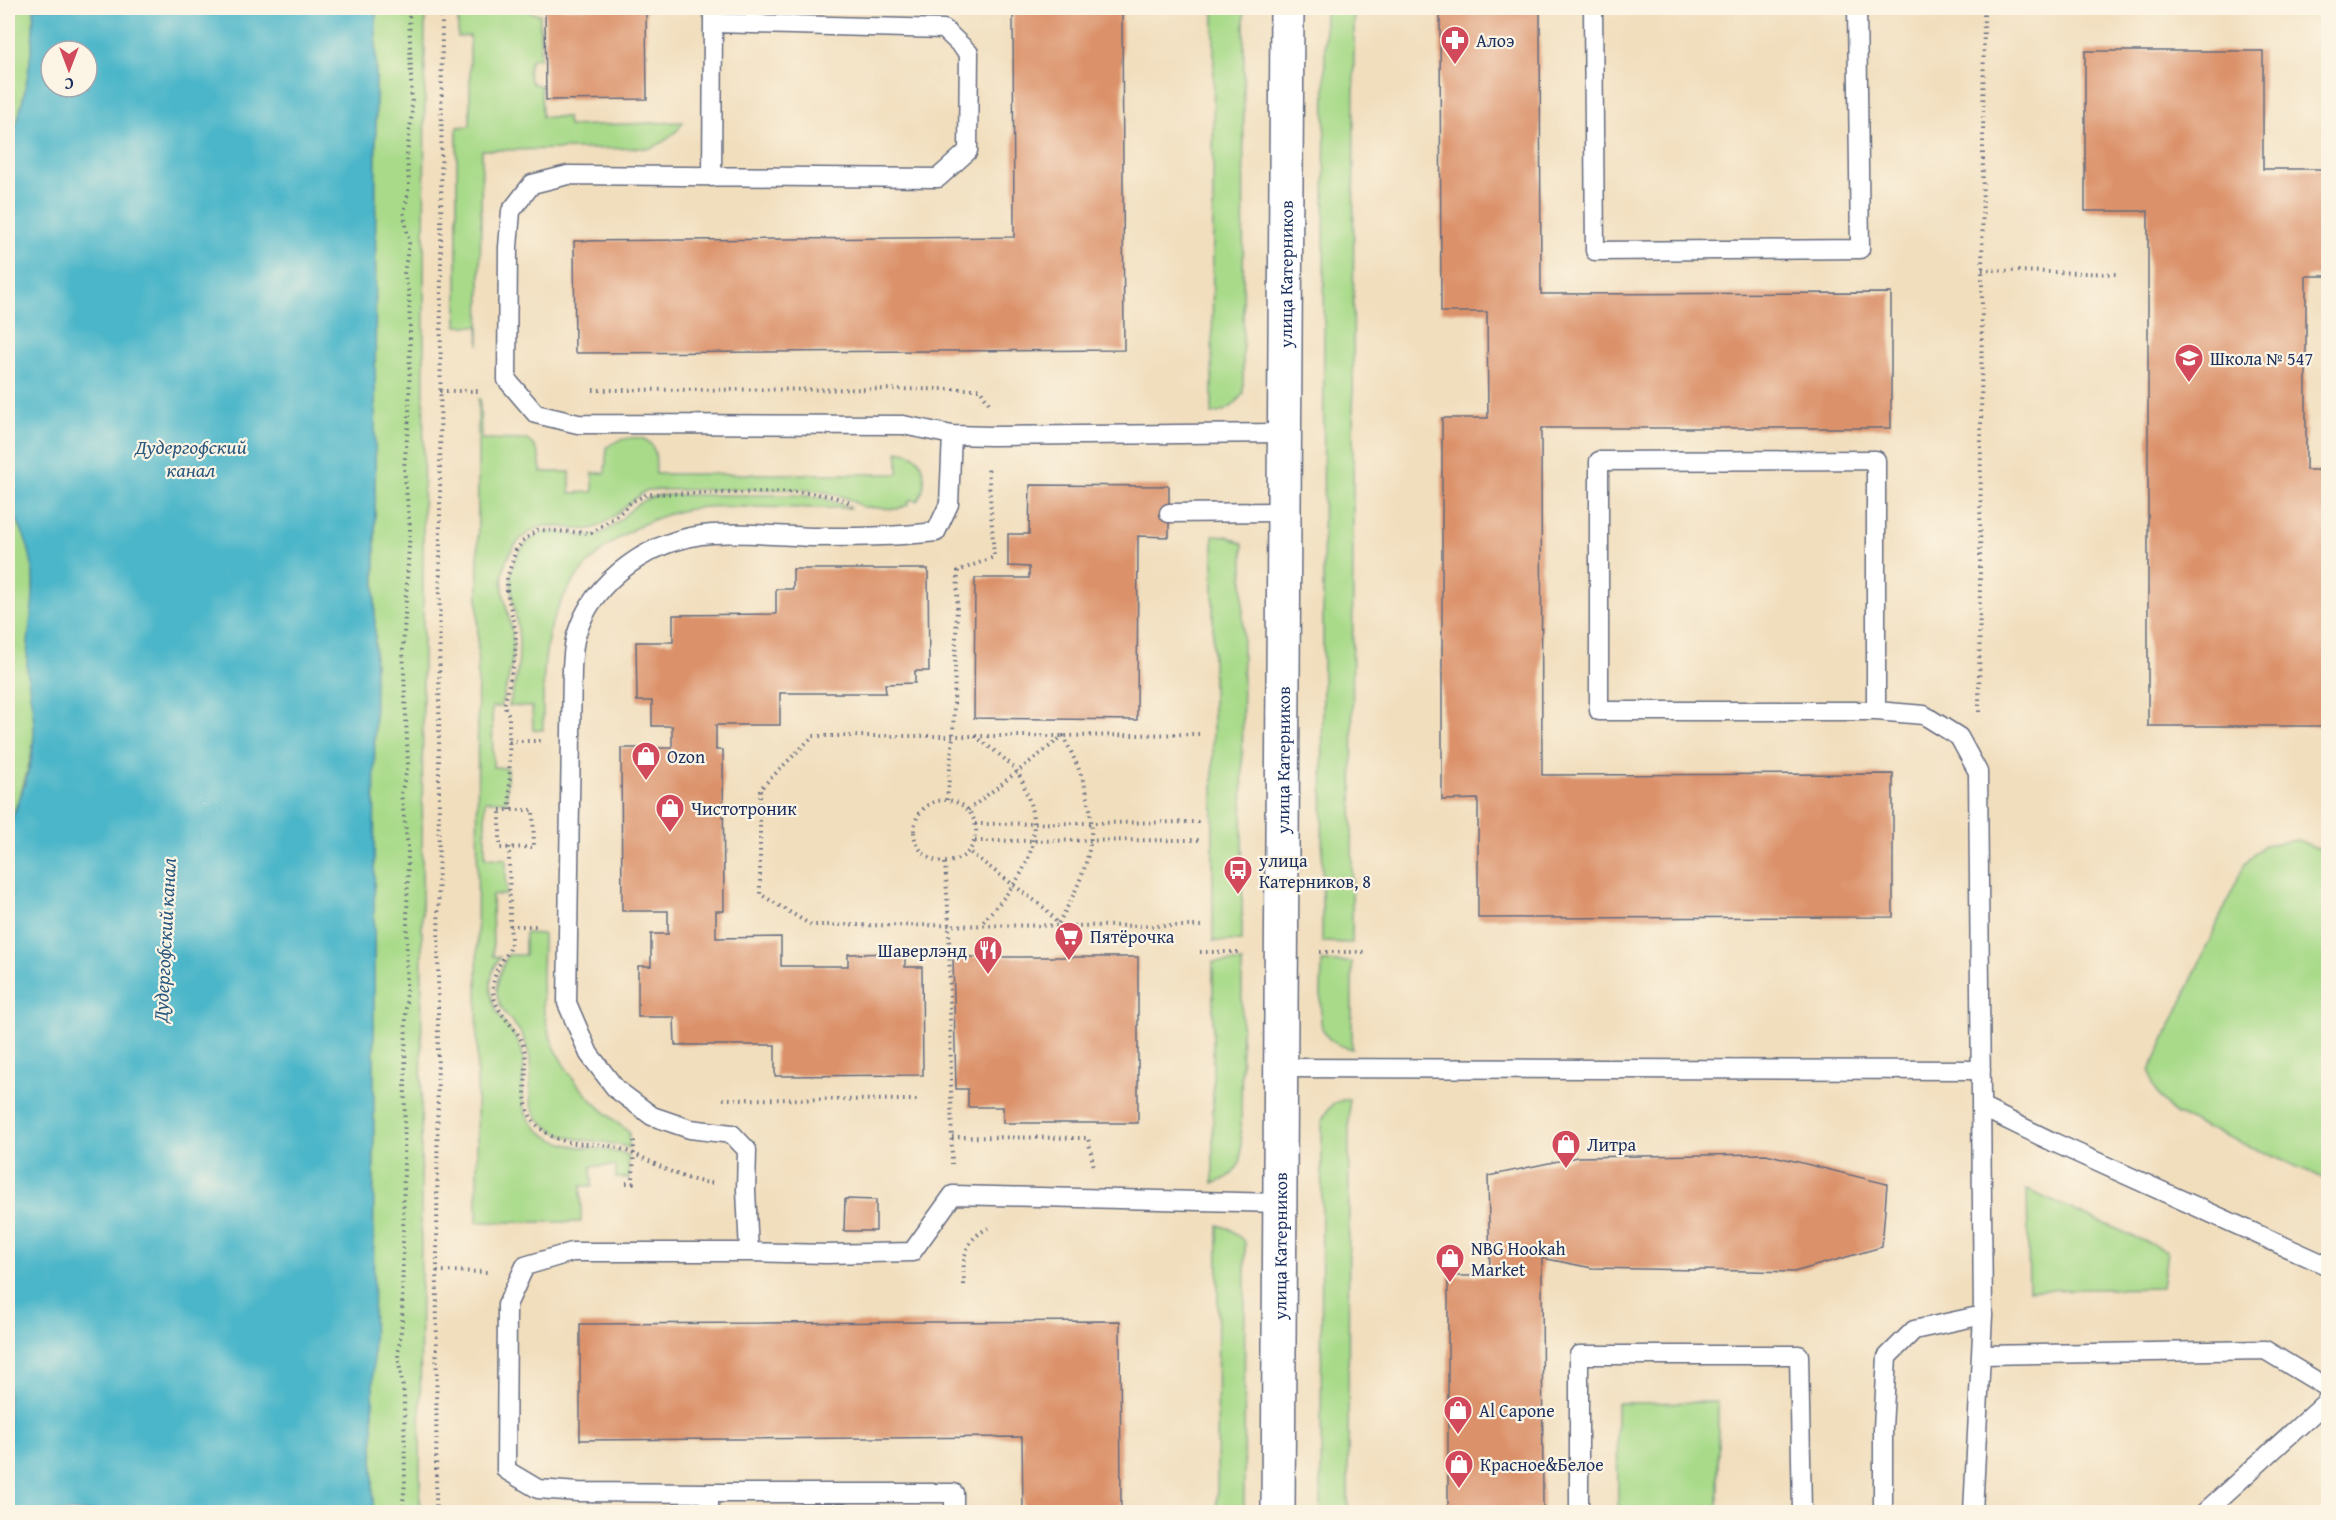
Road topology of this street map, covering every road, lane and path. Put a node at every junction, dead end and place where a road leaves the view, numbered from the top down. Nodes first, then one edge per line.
1 (409, 8) edge
2 (442, 8) edge
3 (1287, 8) edge
4 (1593, 8) edge
5 (1857, 8) edge
6 (1984, 8) edge
7 (713, 16) edge
8 (712, 177) junction
9 (1982, 270) junction
10 (2118, 274) dead end
11 (440, 391) junction
12 (467, 391) dead end
13 (1284, 433) junction
14 (952, 435) junction
15 (991, 436) junction
16 (1284, 512) junction
17 (1169, 513) dead end
18 (504, 706) dead end
19 (1876, 711) junction
20 (1978, 712) dead end
21 (1199, 734) dead end
22 (954, 736) junction
23 (975, 736) junction
24 (1063, 736) junction
25 (509, 741) junction
26 (548, 741) dead end
27 (1017, 771) junction
28 (947, 800) junction
29 (510, 810) junction
30 (968, 810) junction
31 (1033, 822) junction
32 (1091, 822) junction
33 (1200, 822) dead end
34 (975, 824) junction
35 (1031, 840) junction
36 (1091, 840) junction
37 (1200, 840) dead end
38 (975, 841) junction
39 (509, 847) junction
40 (968, 852) junction
41 (945, 863) junction
42 (1015, 885) junction
43 (949, 924) junction
44 (982, 924) junction
45 (1058, 924) junction
46 (510, 926) junction
47 (548, 926) dead end
48 (1201, 926) dead end
49 (1200, 952) dead end
50 (1242, 952) dead end
51 (1320, 952) dead end
52 (1368, 952) dead end
53 (1281, 1068) junction
54 (1981, 1070) junction
55 (718, 1099) dead end
56 (918, 1100) dead end
57 (1981, 1107) junction
58 (634, 1137) dead end
59 (952, 1137) junction
60 (634, 1153) junction
61 (1102, 1176) dead end
62 (747, 1181) junction
63 (626, 1183) dead end
64 (953, 1195) junction
65 (1280, 1203) junction
66 (989, 1228) dead end
67 (749, 1252) junction
68 (2328, 1266) edge
69 (437, 1271) junction
70 (466, 1272) dead end
71 (964, 1285) dead end
72 (1983, 1315) junction
73 (1982, 1355) junction
74 (2328, 1388) edge
75 (2328, 1400) edge
76 (709, 1493) junction
77 (402, 1512) edge
78 (436, 1512) edge
79 (709, 1512) edge
80 (954, 1512) edge
81 (1278, 1512) edge
82 (1579, 1512) edge
83 (1802, 1512) edge
84 (1883, 1512) edge
85 (1973, 1512) edge
86 (2205, 1512) edge

1 - 77 path
2 - 11 path
3 - 13 street, улица Катерников
4 - 5 lane
6 - 9 path
7 - 8 lane
7 - 8 lane
8 - 14 lane
9 - 10 path
9 - 20 path
11 - 12 path
11 - 69 path
13 - 15 lane
13 - 16 street, улица Катерников
14 - 15 lane
14 - 62 lane
15 - 22 path
16 - 17 lane
16 - 53 street, улица Катерников
18 - 25 path
19 - 19 lane
19 - 54 lane
21 - 24 path
22 - 23 path
22 - 28 path
22 - 43 path
23 - 24 path
23 - 27 path
24 - 27 path
24 - 32 path
25 - 26 path
25 - 29 path
27 - 30 path
27 - 31 path
28 - 30 path
28 - 41 path
29 - 39 path
29 - 39 path
30 - 34 path
31 - 32 path
31 - 34 path
31 - 35 path
32 - 33 path
32 - 36 path
34 - 38 path
35 - 36 path
35 - 38 path
35 - 42 path
36 - 37 path
36 - 45 path
38 - 40 path
39 - 46 path
40 - 41 path
40 - 42 path
41 - 43 path
42 - 44 path
42 - 45 path
43 - 44 path
43 - 59 path
44 - 45 path
45 - 48 path
46 - 47 path
46 - 60 path
49 - 50 path
51 - 52 path
53 - 54 lane
53 - 65 street, улица Катерников
54 - 57 lane
55 - 56 path
57 - 68 lane
57 - 72 lane
58 - 60 path
59 - 61 path
59 - 64 path
60 - 62 path
60 - 63 path
62 - 67 lane
64 - 65 lane
64 - 67 lane
65 - 81 street, улица Катерников
66 - 71 path
67 - 76 lane
69 - 70 path
69 - 78 path
72 - 73 lane
72 - 84 lane
73 - 74 lane
73 - 85 lane
75 - 86 lane
76 - 79 lane
76 - 80 lane
82 - 83 lane

